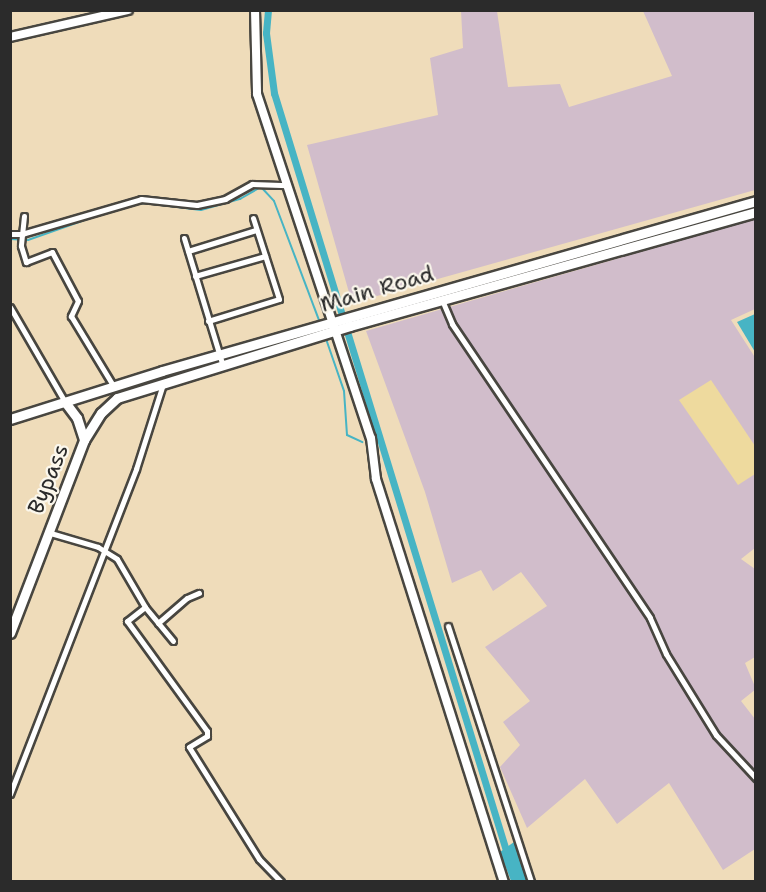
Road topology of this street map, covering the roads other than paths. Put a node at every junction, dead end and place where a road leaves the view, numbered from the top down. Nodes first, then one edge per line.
1 (128, 10) edge
2 (255, 10) edge
3 (10, 37) edge
4 (288, 185) junction
5 (756, 201) edge
6 (756, 212) edge
7 (24, 216) dead end
8 (253, 218) dead end
9 (256, 230) junction
10 (10, 234) edge
11 (23, 234) junction
12 (184, 238) dead end
13 (188, 250) junction
14 (265, 256) junction
15 (195, 276) junction
16 (442, 300) junction
17 (10, 307) edge
18 (208, 321) junction
19 (349, 322) junction
20 (333, 327) junction
21 (219, 355) junction
22 (223, 366) junction
23 (163, 384) junction
24 (114, 387) junction
25 (145, 388) joint
26 (65, 402) junction
27 (10, 419) edge
28 (84, 440) junction
29 (47, 532) junction
30 (102, 551) junction
31 (199, 593) dead end
32 (145, 607) junction
33 (158, 623) junction
34 (448, 626) dead end
35 (10, 633) edge
36 (173, 641) dead end
37 (756, 778) edge
38 (10, 794) edge
39 (281, 882) edge
40 (504, 882) edge
41 (531, 882) edge

1 - 3 main road
2 - 4 main road
4 - 11 street
4 - 20 main road
5 - 19 main road, Main Road
6 - 16 main road, Main Road
7 - 11 street
8 - 9 street
9 - 13 street
9 - 14 street
10 - 11 street
11 - 24 street
12 - 13 street
13 - 15 street
14 - 15 street
14 - 18 street
15 - 18 street
16 - 19 main road, Main Road
16 - 37 street
17 - 26 street
18 - 21 street
19 - 20 main road, Main Road
20 - 21 main road, Main Road
20 - 22 main road, Main Road
20 - 40 main road
21 - 22 street
21 - 24 main road, Main Road
22 - 23 main road, Main Road
23 - 25 main road, Main Road
23 - 30 street
24 - 26 main road, Main Road
25 - 28 main road, Bypass
26 - 27 main road, Main Road
26 - 28 main road, Bypass
28 - 29 main road, Bypass
29 - 30 street
29 - 35 main road, Bypass
30 - 32 street
30 - 38 street
31 - 33 street
32 - 33 street
32 - 39 street
33 - 36 street
34 - 41 street

